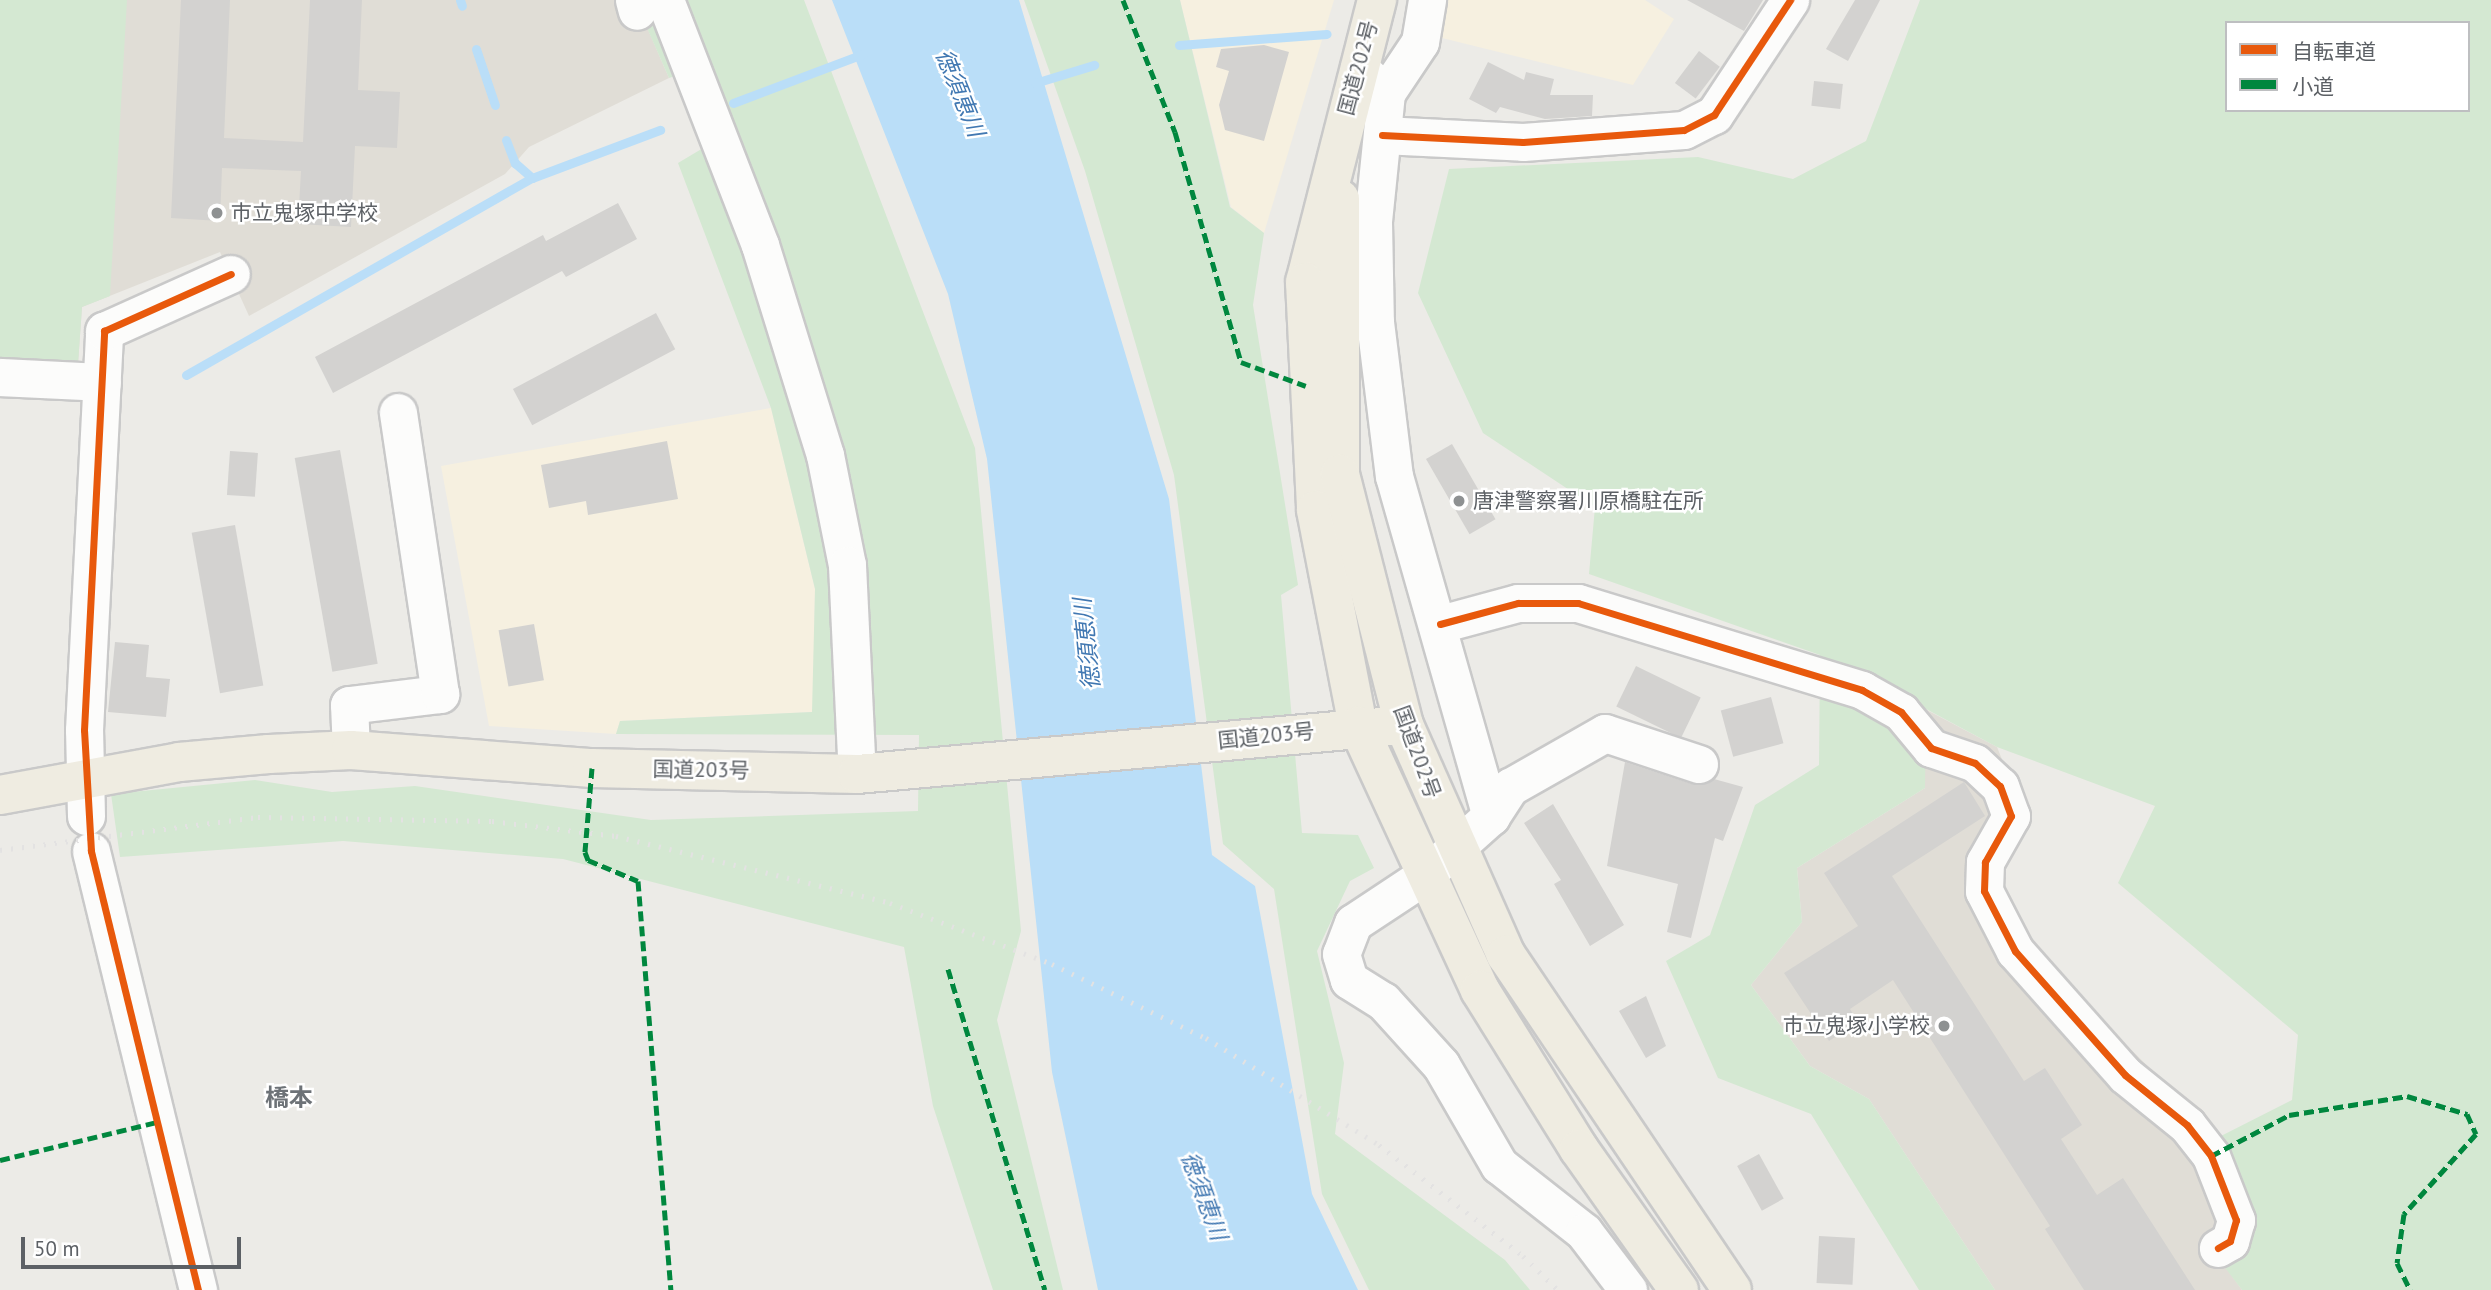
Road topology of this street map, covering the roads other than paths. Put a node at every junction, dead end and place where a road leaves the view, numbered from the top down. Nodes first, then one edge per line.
1 (1377, 0) edge
2 (1427, 0) edge
3 (1790, 0) edge
4 (645, 4) edge
5 (1359, 68) junction
6 (1386, 93) junction
7 (1382, 135) junction
8 (1340, 137) junction
9 (231, 274) dead end
10 (0, 377) edge
11 (102, 382) junction
12 (398, 412) dead end
13 (1440, 624) junction
14 (1404, 725) junction
15 (1358, 726) junction
16 (1931, 748) junction
17 (351, 750) junction
18 (1699, 764) dead end
19 (857, 774) junction
20 (85, 778) junction
21 (1941, 783) dead end
22 (0, 795) edge
23 (1491, 816) junction
24 (1455, 851) junction
25 (1423, 876) junction
26 (2218, 1248) dead end
27 (198, 1290) edge
28 (1628, 1290) edge
29 (1679, 1290) edge
30 (1732, 1290) edge

1 - 5 highway, 国道202号
2 - 6 street
3 - 7 street
4 - 19 street
5 - 6 street
5 - 8 highway, 国道202号
6 - 7 street
7 - 13 street
8 - 14 highway, 国道202号
8 - 15 highway, 国道202号
9 - 11 street
10 - 11 street
11 - 20 street
12 - 17 street
13 - 16 street
13 - 23 street
14 - 15 highway, 国道203号
14 - 24 highway, 国道202号
15 - 19 highway, 国道203号
15 - 25 highway, 国道202号
16 - 21 street
16 - 26 street
17 - 19 highway, 国道203号
17 - 20 highway, 国道203号
18 - 23 street
20 - 22 highway, 国道203号
20 - 27 street
23 - 24 street
24 - 25 street
24 - 30 highway, 国道202号
25 - 28 street
25 - 29 highway, 国道202号

